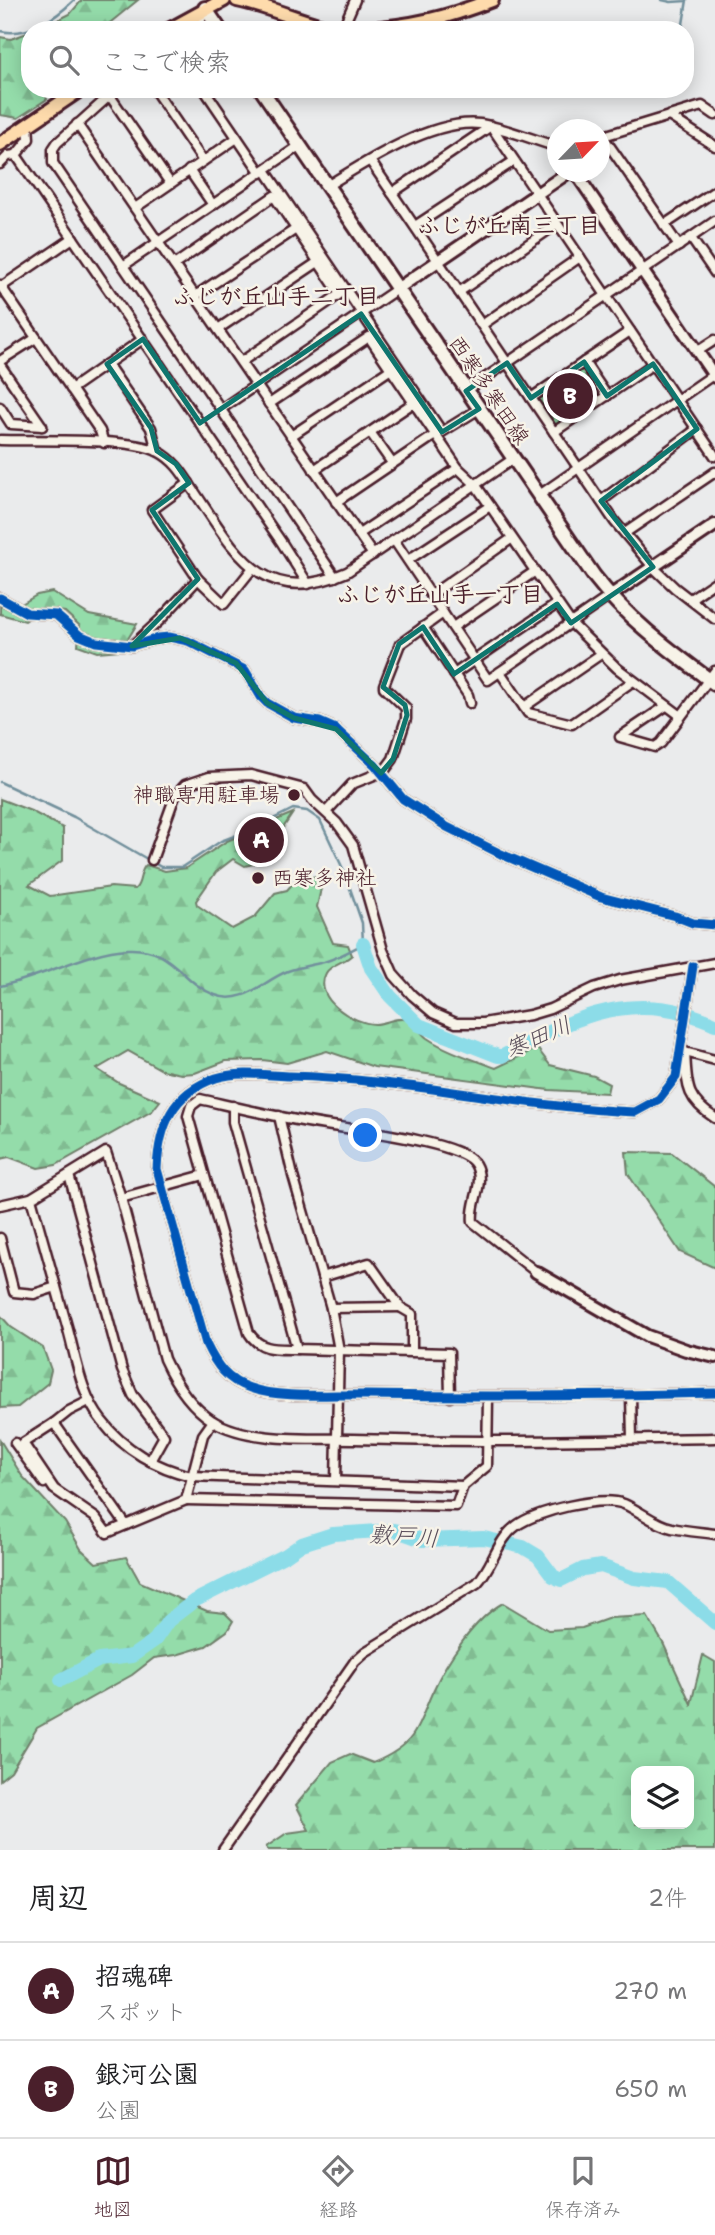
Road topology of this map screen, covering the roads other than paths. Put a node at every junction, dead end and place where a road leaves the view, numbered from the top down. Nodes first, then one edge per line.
1 (224, 0) edge
2 (237, 0) edge
3 (355, 0) edge
4 (492, 0) edge
5 (205, 8) junction
6 (184, 21) edge
7 (201, 21) edge
8 (214, 21) edge
9 (310, 21) edge
10 (346, 21) edge
11 (430, 21) edge
12 (68, 98) edge
13 (108, 98) edge
14 (111, 98) edge
15 (160, 98) edge
16 (210, 98) edge
17 (267, 98) edge
18 (715, 115) edge
19 (669, 116) junction
20 (28, 124) junction
21 (77, 124) junction
22 (491, 127) junction
23 (610, 134) edge
24 (237, 138) junction
25 (714, 142) edge
26 (0, 144) edge
27 (547, 144) edge
28 (299, 146) junction
29 (610, 148) edge
30 (16, 155) junction
31 (204, 160) junction
32 (514, 161) junction
33 (371, 162) junction
34 (0, 164) edge
35 (189, 170) junction
36 (263, 171) junction
37 (556, 182) edge
38 (579, 182) edge
39 (170, 183) junction
40 (327, 186) junction
41 (715, 191) edge
42 (392, 193) junction
43 (537, 194) junction
44 (214, 205) junction
45 (135, 208) junction
46 (715, 221) edge
47 (557, 224) junction
48 (664, 225) junction
49 (415, 226) junction
50 (296, 229) junction
51 (691, 237) junction
52 (74, 238) junction
53 (159, 243) junction
54 (679, 246) junction
55 (580, 257) junction
56 (438, 261) junction
57 (318, 262) junction
58 (174, 265) junction
59 (123, 266) junction
60 (642, 271) junction
61 (715, 273) edge
62 (1, 286) edge
63 (397, 289) junction
64 (459, 292) junction
65 (195, 296) junction
66 (606, 296) junction
67 (361, 314) junction
68 (482, 325) junction
69 (218, 329) junction
70 (630, 331) junction
71 (36, 338) junction
72 (143, 339) junction
73 (715, 340) edge
74 (698, 351) junction
75 (241, 362) junction
76 (584, 362) junction
77 (0, 363) edge
78 (507, 363) junction
79 (107, 364) junction
80 (653, 365) junction
81 (391, 369) junction
82 (714, 376) edge
83 (256, 384) junction
84 (71, 389) junction
85 (466, 391) junction
86 (607, 396) junction
87 (531, 398) junction
88 (677, 400) junction
89 (413, 402) junction
90 (269, 404) junction
91 (0, 407) edge
92 (220, 409) junction
93 (478, 409) junction
94 (697, 429) junction
95 (370, 432) junction
96 (554, 432) junction
97 (435, 435) junction
98 (291, 436) junction
99 (0, 440) edge
100 (104, 443) junction
101 (157, 451) junction
102 (715, 456) edge
103 (513, 459) junction
104 (393, 463) junction
105 (458, 468) junction
106 (578, 468) junction
107 (314, 470) junction
108 (715, 472) edge
109 (189, 483) junction
110 (475, 484) junction
111 (538, 496) junction
112 (601, 501) junction
113 (336, 502) junction
114 (490, 506) junction
115 (715, 525) edge
116 (625, 533) junction
117 (359, 534) junction
118 (511, 539) junction
119 (394, 540) junction
120 (373, 555) junction
121 (408, 560) junction
122 (653, 567) junction
123 (252, 569) junction
124 (534, 572) junction
125 (335, 577) junction
126 (198, 579) junction
127 (715, 582) edge
128 (308, 584) junction
129 (431, 595) junction
130 (610, 596) junction
131 (0, 598) edge
132 (690, 599) junction
133 (557, 604) junction
134 (443, 613) junction
135 (715, 619) edge
136 (571, 623) junction
137 (423, 627) junction
138 (453, 628) junction
139 (132, 646) junction
140 (601, 654) junction
141 (475, 660) junction
142 (500, 673) junction
143 (454, 674) junction
144 (713, 678) edge
145 (633, 681) junction
146 (470, 703) dead end
147 (666, 706) junction
148 (524, 707) junction
149 (681, 716) junction
150 (381, 773) junction
151 (326, 812) junction
152 (152, 860) dead end
153 (715, 925) edge
154 (715, 962) edge
155 (692, 966) junction
156 (683, 1052) junction
157 (715, 1060) edge
158 (233, 1106) junction
159 (279, 1116) junction
160 (715, 1117) edge
161 (69, 1175) junction
162 (204, 1175) junction
163 (162, 1187) junction
164 (30, 1198) junction
165 (121, 1198) junction
166 (0, 1205) edge
167 (0, 1238) edge
168 (536, 1272) joint
169 (321, 1277) junction
170 (56, 1287) junction
171 (400, 1307) junction
172 (331, 1308) junction
173 (297, 1349) junction
174 (339, 1350) junction
175 (412, 1352) junction
176 (715, 1356) edge
177 (715, 1393) edge
178 (339, 1394) junction
179 (632, 1395) junction
180 (450, 1397) junction
181 (488, 1397) junction
182 (89, 1401) junction
183 (213, 1421) junction
184 (54, 1423) junction
185 (715, 1438) edge
186 (337, 1439) junction
187 (632, 1439) junction
188 (487, 1442) junction
189 (15, 1443) dead end
190 (150, 1461) junction
191 (191, 1476) junction
192 (336, 1480) junction
193 (463, 1486) junction
194 (54, 1489) junction
195 (186, 1500) junction
196 (126, 1525) junction
197 (715, 1534) edge
198 (223, 1850) edge

1 - 5 main road
2 - 9 main road
3 - 10 street
4 - 11 main road
5 - 6 main road
5 - 7 street
5 - 8 main road
12 - 20 main road
13 - 21 street
14 - 39 street
15 - 31 street
16 - 24 street
17 - 28 main road, 西寒多寒田線
18 - 19 street
19 - 23 street
19 - 25 street
20 - 26 main road
20 - 30 street
21 - 45 street
21 - 59 street
22 - 27 street
22 - 32 street
22 - 33 street
22 - 42 street
24 - 31 street
24 - 36 street
28 - 36 street
28 - 40 main road, 西寒多寒田線
29 - 48 street
30 - 34 street
30 - 52 street
31 - 35 street
32 - 43 street
32 - 49 street
33 - 40 street
33 - 42 street
35 - 39 street
35 - 44 street
36 - 44 street
36 - 67 street
37 - 43 street
38 - 60 street
39 - 45 street
40 - 63 main road, 西寒多寒田線
41 - 48 street
42 - 49 street
43 - 47 street
43 - 56 street
44 - 53 street
45 - 53 street
46 - 51 street
47 - 55 street
47 - 64 street
48 - 54 street
49 - 56 street
50 - 57 street
50 - 58 street
50 - 65 street
51 - 54 street
51 - 61 street
52 - 62 street
52 - 72 street
53 - 58 street
53 - 59 street
54 - 60 street
55 - 66 street
55 - 68 street
56 - 63 street
56 - 64 street
57 - 69 street
57 - 75 street
58 - 65 street
59 - 92 street
60 - 66 street
60 - 74 street
62 - 71 street
63 - 67 street
63 - 85 main road, 西寒多寒田線
64 - 68 street
65 - 69 street
66 - 70 street
66 - 78 street
67 - 83 street
67 - 93 street
68 - 78 street
69 - 75 street
70 - 76 street
70 - 80 street
71 - 77 street
71 - 84 street
72 - 79 street
72 - 128 street
73 - 74 street
74 - 82 street
75 - 83 street
76 - 86 street
76 - 87 street
77 - 91 street
78 - 85 street
78 - 87 street
79 - 84 street
79 - 101 street
80 - 86 street
80 - 88 street
81 - 89 street
81 - 90 street
81 - 98 street
82 - 88 street
83 - 90 street
83 - 92 street
84 - 100 street
85 - 93 main road, 西寒多寒田線
86 - 96 street
87 - 96 street
88 - 94 street
88 - 106 street
89 - 95 street
89 - 97 street
90 - 98 street
92 - 125 street
93 - 103 main road, 西寒多寒田線
94 - 102 street
94 - 112 street
95 - 104 street
95 - 107 street
96 - 106 street
97 - 104 street
97 - 105 street
98 - 107 street
99 - 100 street
100 - 101 street
101 - 109 street
103 - 110 street
103 - 111 main road, 西寒多寒田線
104 - 113 street
105 - 110 street
105 - 117 street
106 - 111 street
106 - 112 street
107 - 113 street
108 - 116 street
109 - 123 street
109 - 126 street
110 - 114 street
110 - 119 street
111 - 130 main road, 西寒多寒田線
112 - 116 street
113 - 117 street
114 - 118 street
114 - 121 street
115 - 122 street
116 - 122 street
117 - 120 street
118 - 124 street
118 - 129 street
119 - 120 street
119 - 121 street
120 - 125 street
121 - 129 street
122 - 130 street
122 - 132 street
123 - 126 street
123 - 128 street
124 - 133 street
124 - 138 street
125 - 128 street
126 - 139 street
127 - 132 street
129 - 134 street
130 - 136 street
130 - 144 main road, 西寒多寒田線
131 - 139 street
132 - 135 street
133 - 136 street
133 - 141 street
134 - 137 street
134 - 138 street
136 - 140 street
136 - 142 street
137 - 143 street
137 - 150 street
138 - 141 street
139 - 150 street
140 - 145 street
140 - 148 street
141 - 142 street
141 - 143 street
142 - 148 street
143 - 146 street
144 - 149 street
145 - 147 street
145 - 148 street
147 - 149 street
147 - 149 street
150 - 151 street
150 - 153 street
151 - 152 street
151 - 155 street
154 - 155 street
155 - 156 street
156 - 157 street
156 - 160 street
156 - 163 street
158 - 159 street
158 - 162 street
158 - 173 street
159 - 168 street
159 - 169 street
161 - 164 street
161 - 165 street
161 - 190 street
162 - 163 street
162 - 173 street
163 - 165 street
163 - 178 street
164 - 166 street
164 - 170 street
165 - 183 street
167 - 170 street
168 - 176 street
169 - 171 street
169 - 172 street
170 - 182 street
171 - 172 street
171 - 175 street
172 - 174 street
173 - 174 street
174 - 175 street
174 - 178 street
175 - 180 street
177 - 179 street
178 - 180 street
178 - 186 street
179 - 181 street
179 - 187 street
180 - 181 street
181 - 188 street
182 - 184 street
182 - 190 street
183 - 186 street
183 - 191 street
184 - 194 street
184 - 196 street
185 - 187 street
186 - 188 street
186 - 192 street
187 - 188 street
188 - 193 street
189 - 194 street
190 - 191 street
191 - 192 street
191 - 195 street
192 - 193 street
193 - 195 street
194 - 196 street
195 - 196 street
197 - 198 street

